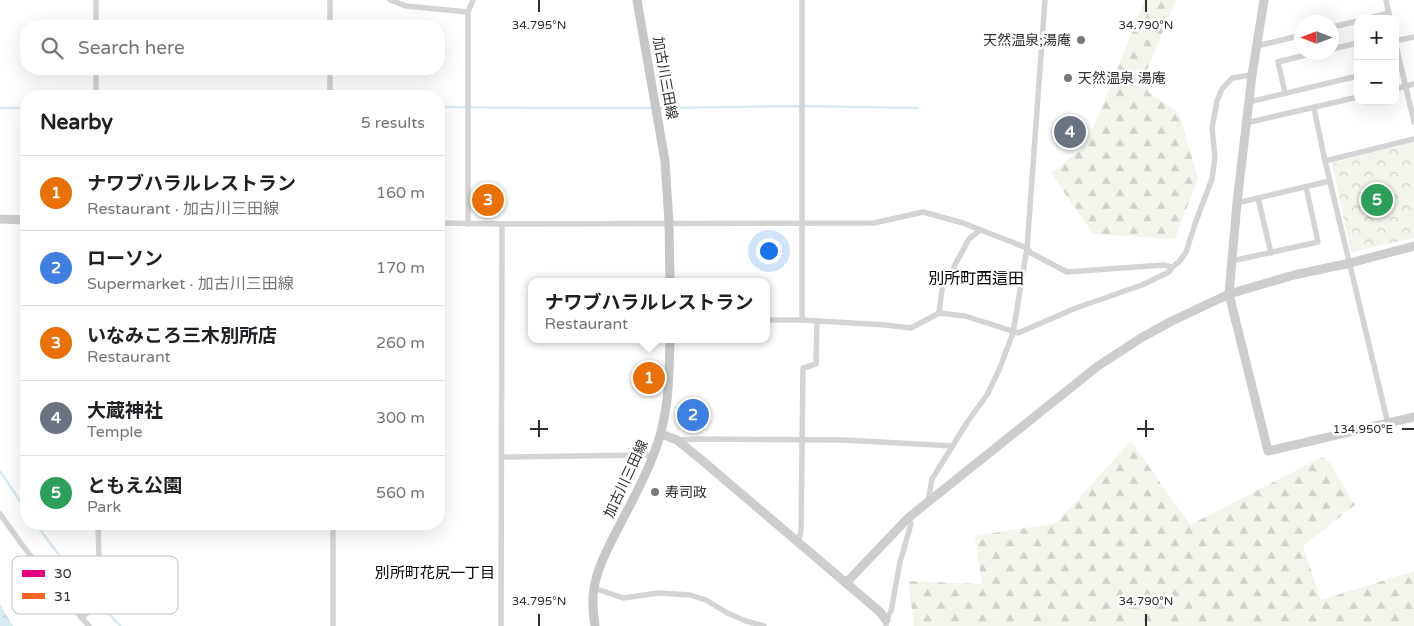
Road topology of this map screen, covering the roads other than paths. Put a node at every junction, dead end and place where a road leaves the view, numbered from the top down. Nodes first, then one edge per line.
1 (96, 0) edge
2 (330, 0) edge
3 (390, 0) edge
4 (473, 0) edge
5 (637, 0) edge
6 (802, 0) edge
7 (1044, 0) edge
8 (1264, 0) edge
9 (1386, 0) edge
10 (468, 12) junction
11 (1389, 15) edge
12 (96, 20) edge
13 (330, 20) edge
14 (1354, 22) edge
15 (1339, 25) edge
16 (1294, 36) edge
17 (1414, 37) edge
18 (1399, 40) edge
19 (1354, 44) edge
20 (1257, 46) junction
21 (1339, 47) edge
22 (1399, 57) edge
23 (1294, 58) edge
24 (96, 75) edge
25 (330, 75) edge
26 (1252, 75) junction
27 (1354, 77) edge
28 (1414, 84) edge
29 (1406, 86) junction
30 (1399, 87) edge
31 (96, 90) edge
32 (330, 90) edge
33 (1285, 93) junction
34 (1354, 99) edge
35 (1249, 102) junction
36 (1314, 108) junction
37 (1414, 122) edge
38 (1246, 123) junction
39 (1414, 138) edge
40 (1325, 161) junction
41 (1330, 181) junction
42 (1306, 187) junction
43 (1258, 198) junction
44 (1237, 203) junction
45 (0, 219) edge
46 (20, 220) edge
47 (445, 223) edge
48 (669, 223) junction
49 (468, 224) junction
50 (502, 224) junction
51 (802, 224) junction
52 (980, 230) junction
53 (1414, 246) edge
54 (1027, 248) junction
55 (1271, 252) junction
56 (1232, 261) junction
57 (1350, 263) junction
58 (1172, 267) junction
59 (670, 278) edge
60 (1229, 294) junction
61 (939, 313) junction
62 (770, 320) edge
63 (802, 320) junction
64 (817, 321) junction
65 (1012, 332) junction
66 (670, 343) edge
67 (1414, 417) edge
68 (1388, 424) junction
69 (661, 434) junction
70 (802, 439) junction
71 (677, 440) junction
72 (953, 446) junction
73 (502, 457) junction
74 (653, 457) junction
75 (928, 501) junction
76 (0, 514) edge
77 (908, 518) junction
78 (98, 530) edge
79 (333, 530) edge
80 (798, 542) junction
81 (31, 556) edge
82 (99, 556) edge
83 (846, 583) junction
84 (594, 588) junction
85 (79, 614) edge
86 (86, 614) edge
87 (82, 618) junction
88 (886, 623) edge
89 (89, 626) edge
90 (333, 626) edge
91 (501, 626) edge
92 (594, 626) edge
93 (764, 626) edge

1 - 12 street
2 - 13 street
3 - 10 street
4 - 10 street
5 - 48 main road, 加古川三田線
6 - 51 street
7 - 54 street
8 - 20 street
9 - 11 street
10 - 49 street
14 - 15 street
16 - 20 street
17 - 18 street
19 - 21 street
20 - 26 street
22 - 29 street
23 - 33 street
24 - 31 street
25 - 32 street
26 - 35 street
26 - 58 street
27 - 33 street
28 - 29 street
29 - 30 street
29 - 37 street
33 - 35 street
34 - 36 street
35 - 38 street
36 - 38 street
36 - 40 street
38 - 44 street
39 - 40 street
40 - 41 street
41 - 42 street
41 - 57 street
42 - 43 street
42 - 55 street
43 - 44 street
43 - 55 street
44 - 56 street
45 - 46 street
47 - 49 street
48 - 50 street
48 - 51 street
48 - 59 main road, 加古川三田線
49 - 50 street
50 - 73 street
51 - 52 street
51 - 63 street
52 - 54 street
52 - 61 street
53 - 57 street
54 - 58 street
54 - 65 street
55 - 56 street
56 - 60 street
57 - 60 street
57 - 68 street
58 - 65 street
60 - 68 street
60 - 75 street
61 - 64 street
61 - 65 street
62 - 63 street
63 - 64 street
64 - 70 street
65 - 72 street
66 - 69 main road, 加古川三田線
67 - 68 street
69 - 71 street
69 - 74 main road, 加古川三田線
70 - 71 street
70 - 72 street
70 - 80 street
71 - 80 street
72 - 75 street
73 - 74 street
73 - 91 street
74 - 84 main road, 加古川三田線
75 - 77 street
76 - 81 street
77 - 83 street
77 - 88 street
78 - 82 street
79 - 90 street
80 - 83 street
83 - 88 street
84 - 92 main road, 加古川三田線
84 - 93 street
85 - 87 street
86 - 87 street
87 - 89 street

